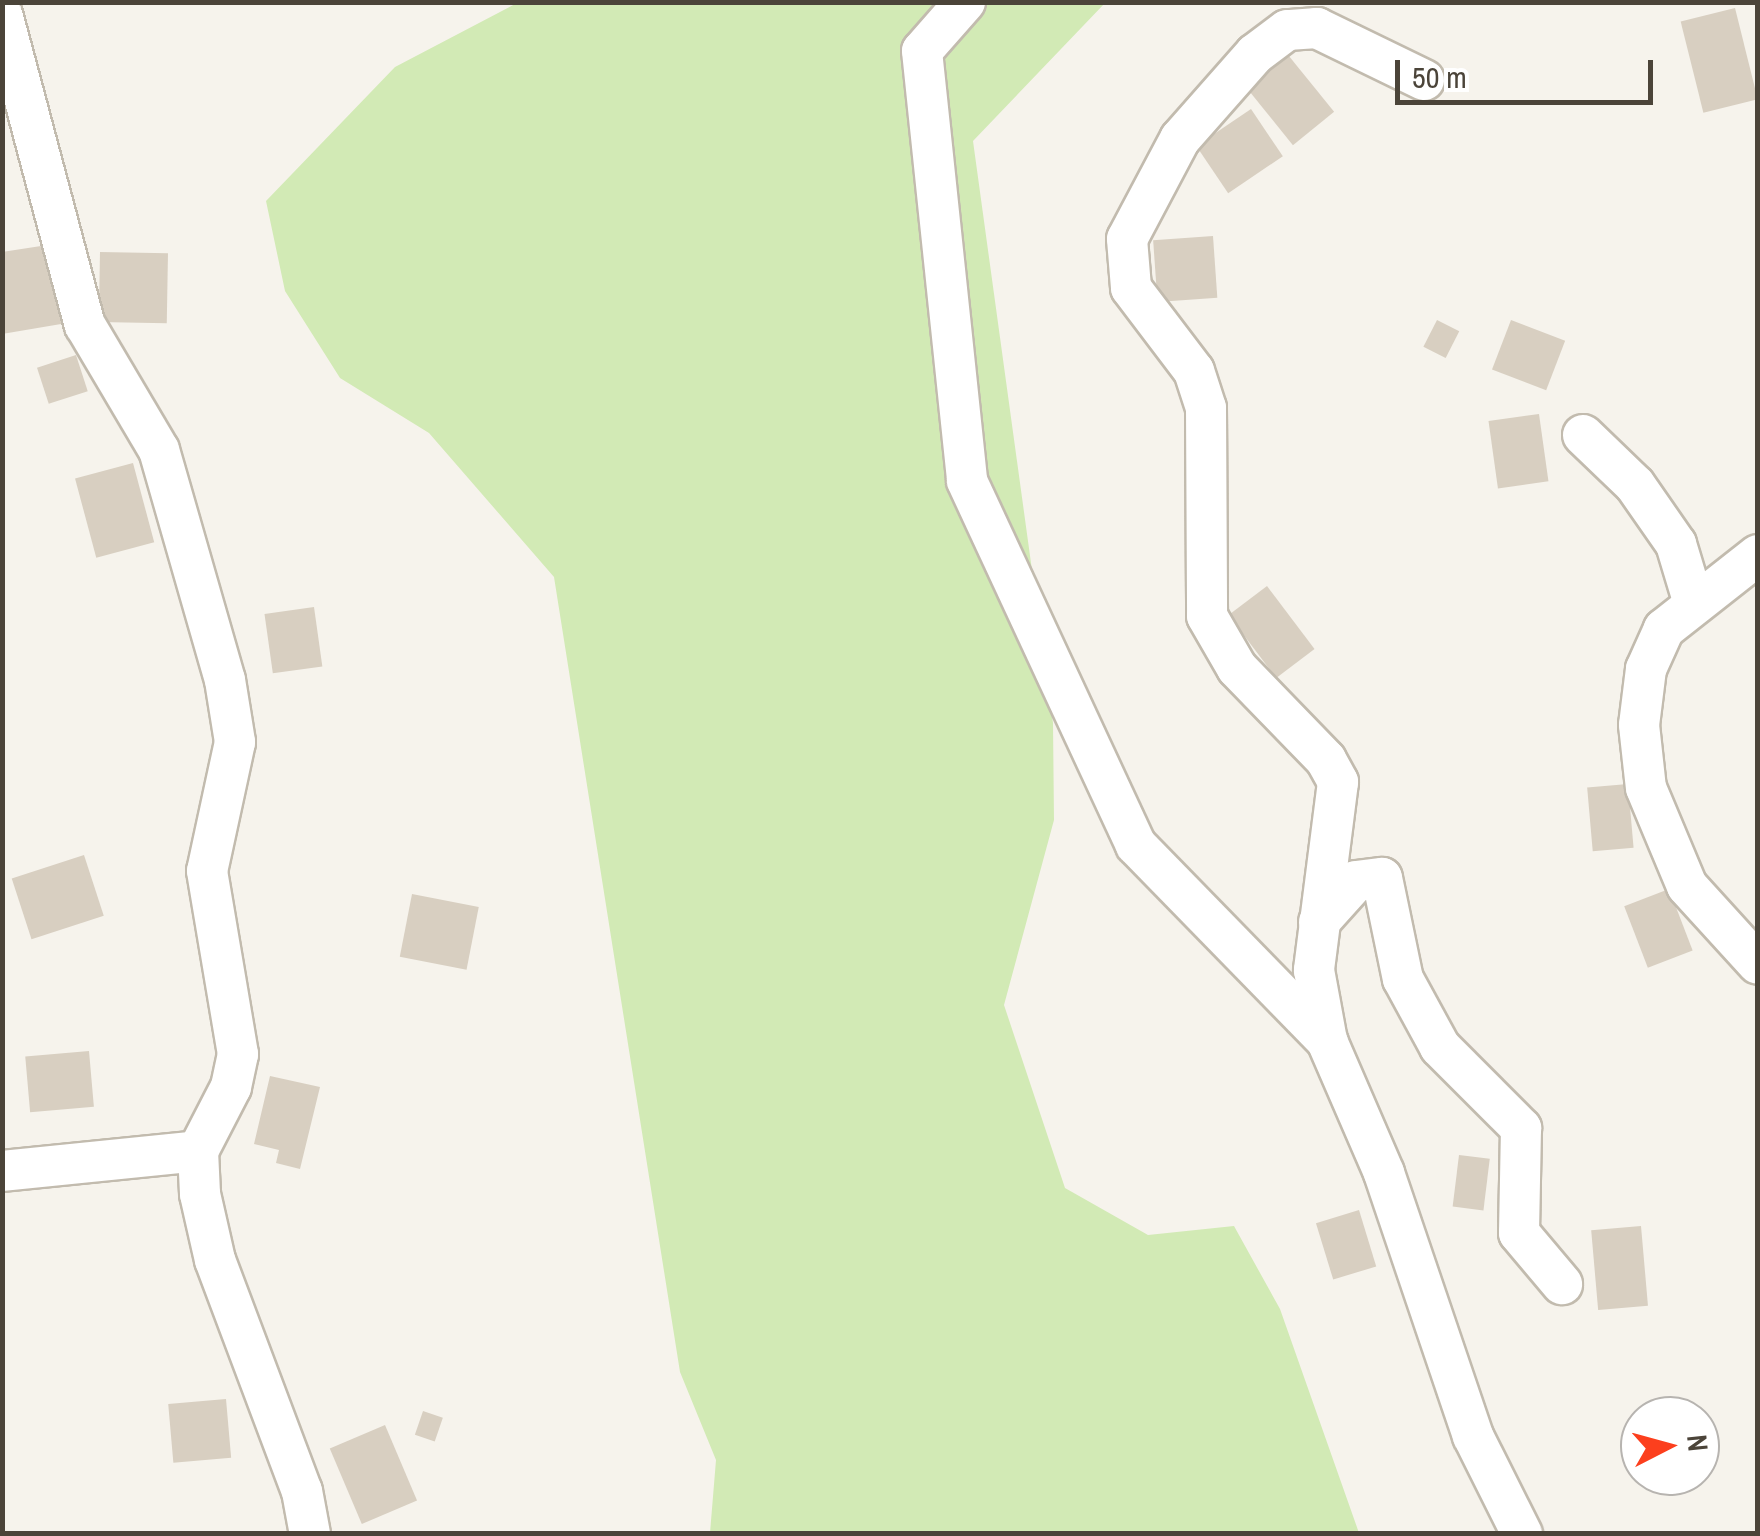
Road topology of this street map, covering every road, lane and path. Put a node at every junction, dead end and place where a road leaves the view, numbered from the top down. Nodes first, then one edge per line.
1 (965, 2) edge
2 (2, 14) edge
3 (1424, 80) dead end
4 (1583, 435) dead end
5 (1758, 555) edge
6 (1694, 604) junction
7 (1316, 925) junction
8 (1758, 964) edge
9 (1327, 1041) junction
10 (198, 1151) junction
11 (2, 1171) edge
12 (1562, 1284) dead end
13 (310, 1534) edge
14 (1522, 1534) edge

1 - 9 street
2 - 10 street
3 - 7 street
4 - 6 street
5 - 6 street
6 - 8 street
7 - 9 street
7 - 12 street
9 - 14 street
10 - 11 street
10 - 13 street

